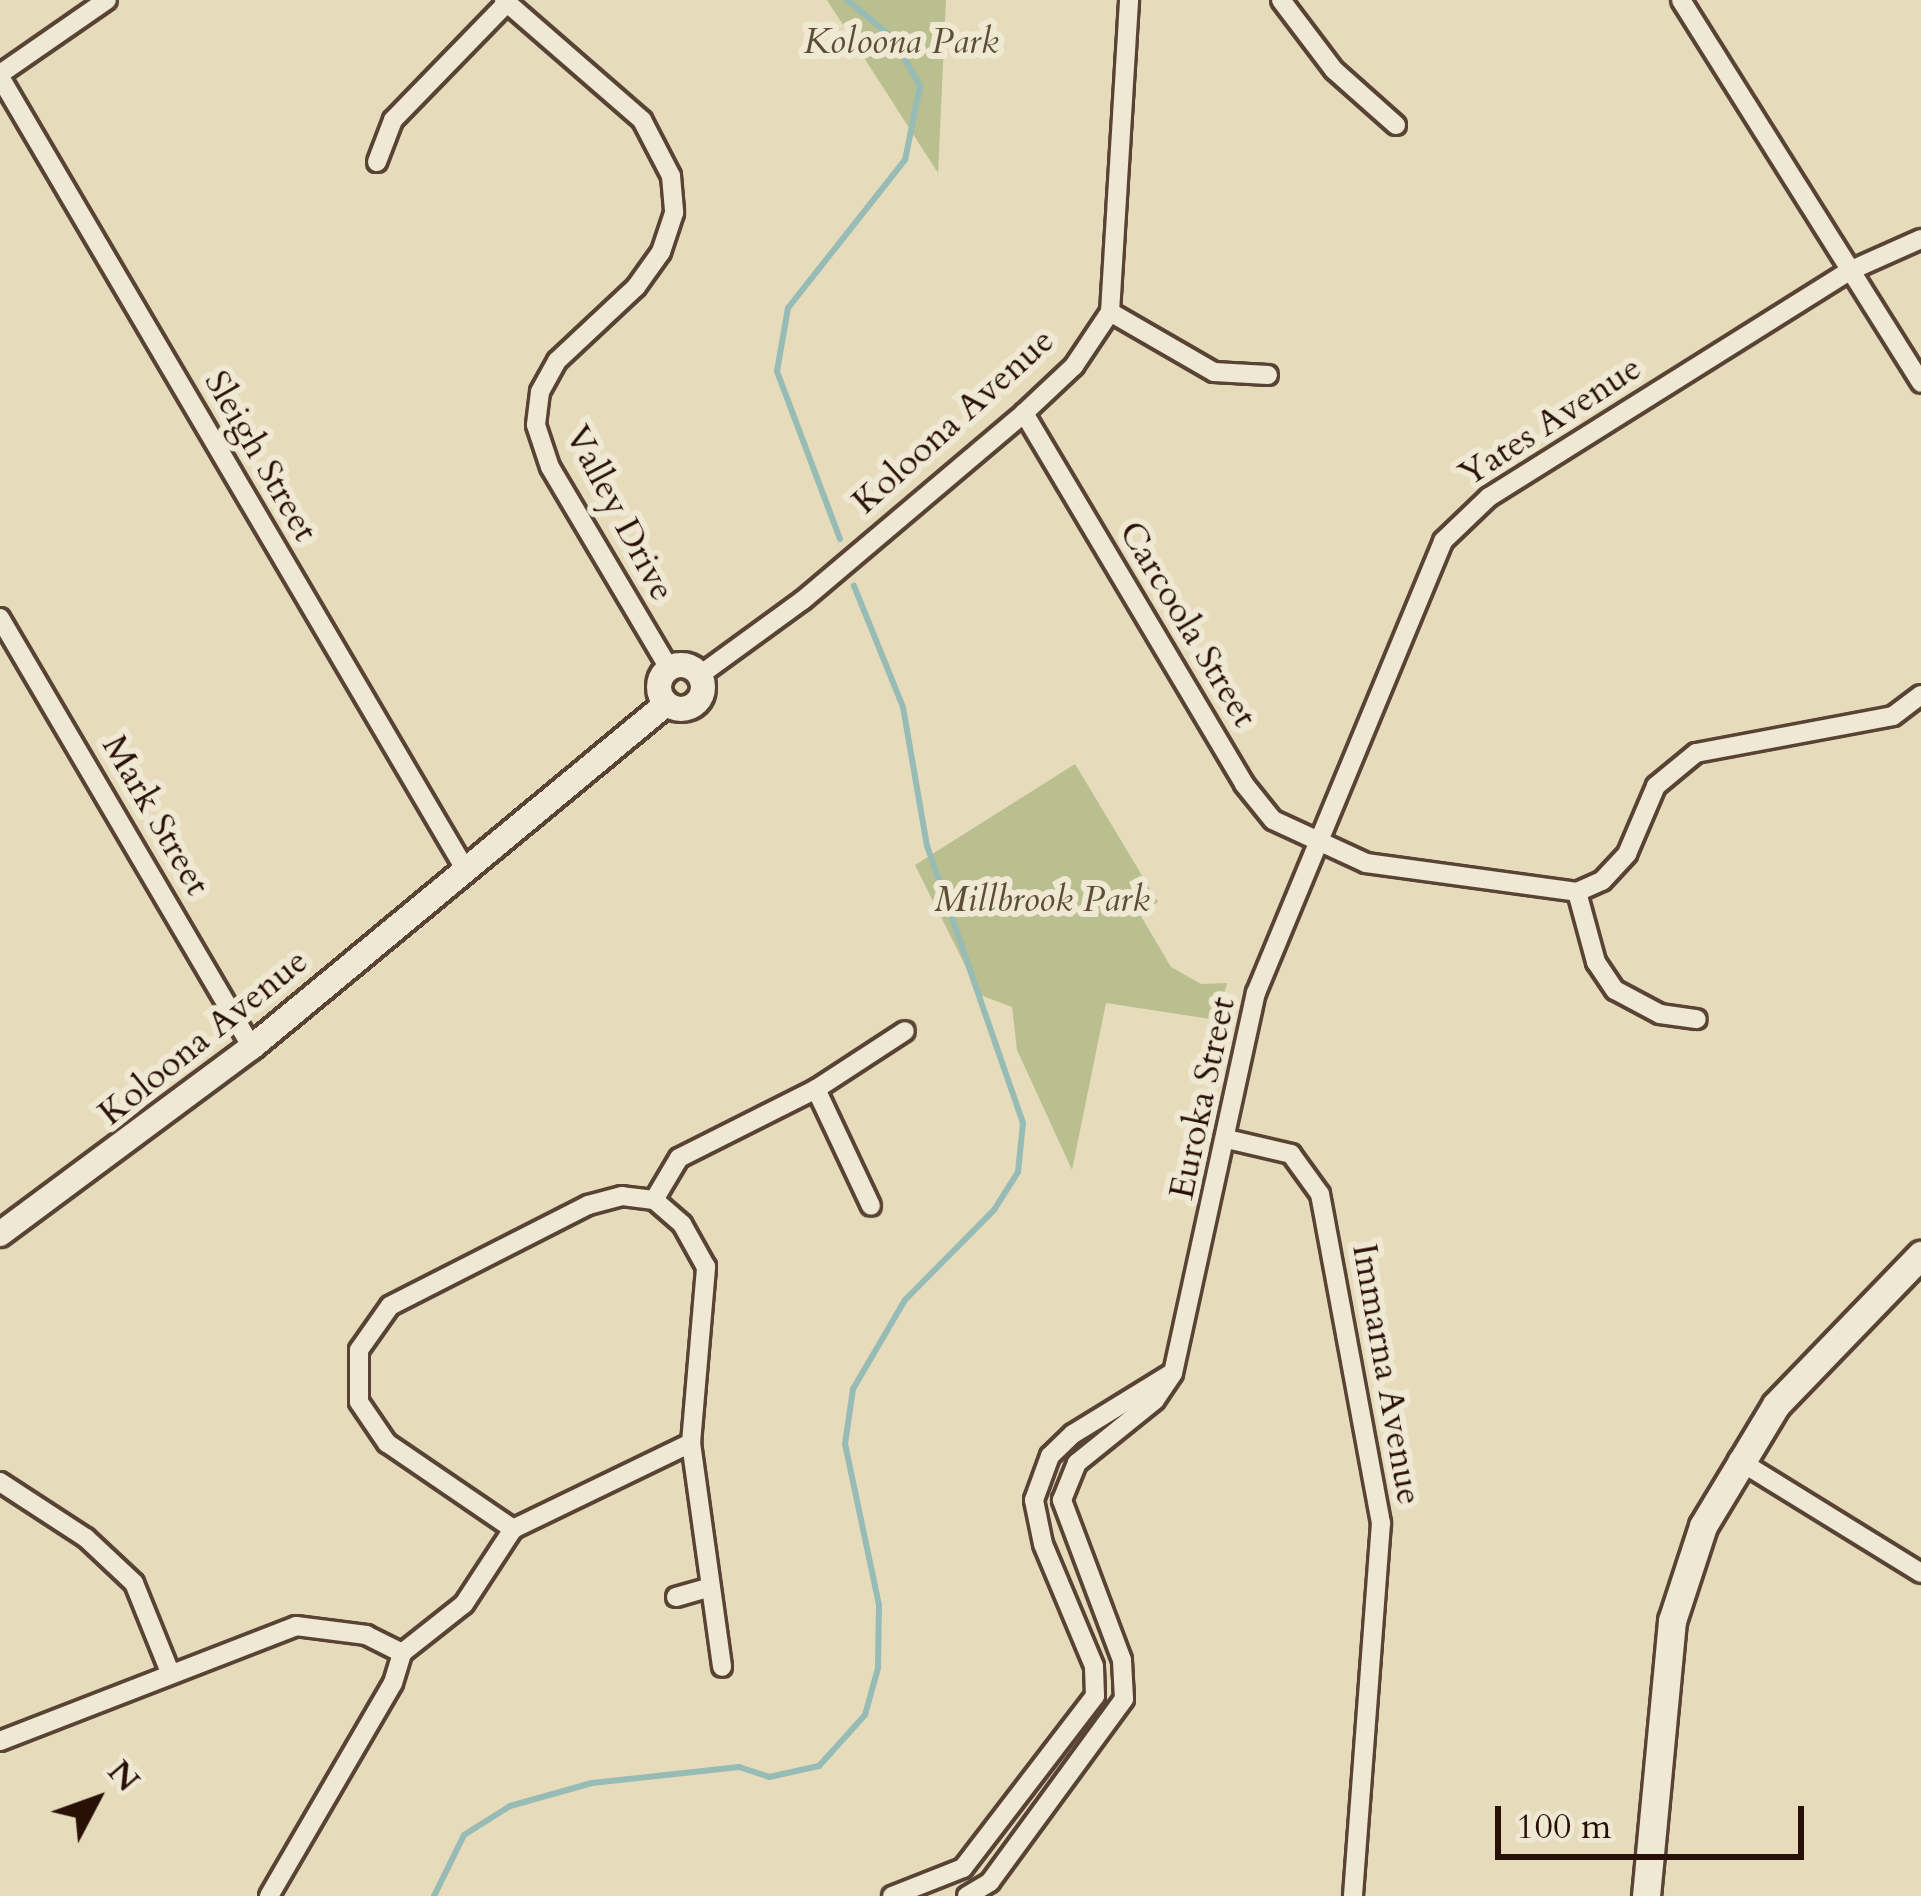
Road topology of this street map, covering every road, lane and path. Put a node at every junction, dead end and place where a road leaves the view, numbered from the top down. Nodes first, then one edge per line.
1 (107, 0) edge
2 (1129, 0) edge
3 (1281, 0) edge
4 (1681, 0) edge
5 (505, 2) edge
6 (0, 75) edge
7 (1396, 125) dead end
8 (376, 162) dead end
9 (1921, 239) edge
10 (1850, 271) junction
11 (1110, 312) junction
12 (1268, 375) dead end
13 (1921, 383) edge
14 (1024, 413) junction
15 (0, 618) edge
16 (669, 668) junction
17 (700, 675) junction
18 (1921, 695) edge
19 (666, 704) junction
20 (1318, 844) junction
21 (465, 869) junction
22 (1577, 892) junction
23 (1697, 1019) dead end
24 (904, 1030) dead end
25 (252, 1048) junction
26 (816, 1089) junction
27 (1227, 1139) junction
28 (654, 1200) junction
29 (871, 1206) dead end
30 (2, 1229) edge
31 (1921, 1255) edge
32 (1173, 1373) junction
33 (691, 1443) junction
34 (1738, 1460) junction
35 (0, 1481) edge
36 (513, 1529) junction
37 (1921, 1573) edge
38 (711, 1587) junction
39 (676, 1597) dead end
40 (402, 1653) junction
41 (722, 1667) dead end
42 (170, 1672) junction
43 (0, 1742) edge
44 (269, 1896) edge
45 (892, 1896) edge
46 (967, 1896) edge
47 (1353, 1896) edge
48 (1646, 1896) edge

1 - 6 street
2 - 11 street
3 - 7 street
4 - 10 street
5 - 8 street
5 - 16 street, Valley Drive
6 - 21 street, Sleigh Street
9 - 10 street, Yates Avenue
10 - 13 street
10 - 20 street, Yates Avenue
11 - 12 street
11 - 14 street, Koloona Avenue
14 - 17 street, Koloona Avenue
14 - 20 street, Carcoola Street
15 - 25 street, Mark Street
16 - 17 street
16 - 19 street
17 - 19 street
18 - 22 street
19 - 21 street, Koloona Avenue
20 - 22 street, Carcoola Street
20 - 27 street, Euroka Street
21 - 25 street, Koloona Avenue
22 - 23 street
24 - 26 street
25 - 30 street, Koloona Avenue
26 - 28 street
26 - 29 street
27 - 32 street, Euroka Street
27 - 47 street, Immarna Avenue
28 - 33 street
28 - 36 street
31 - 34 main road
32 - 45 street
32 - 46 street, Euroka Street
33 - 36 street
33 - 38 street
34 - 37 street
34 - 48 main road
35 - 42 street
36 - 40 street
38 - 39 street
38 - 41 street
40 - 42 street
40 - 44 street
42 - 43 street

